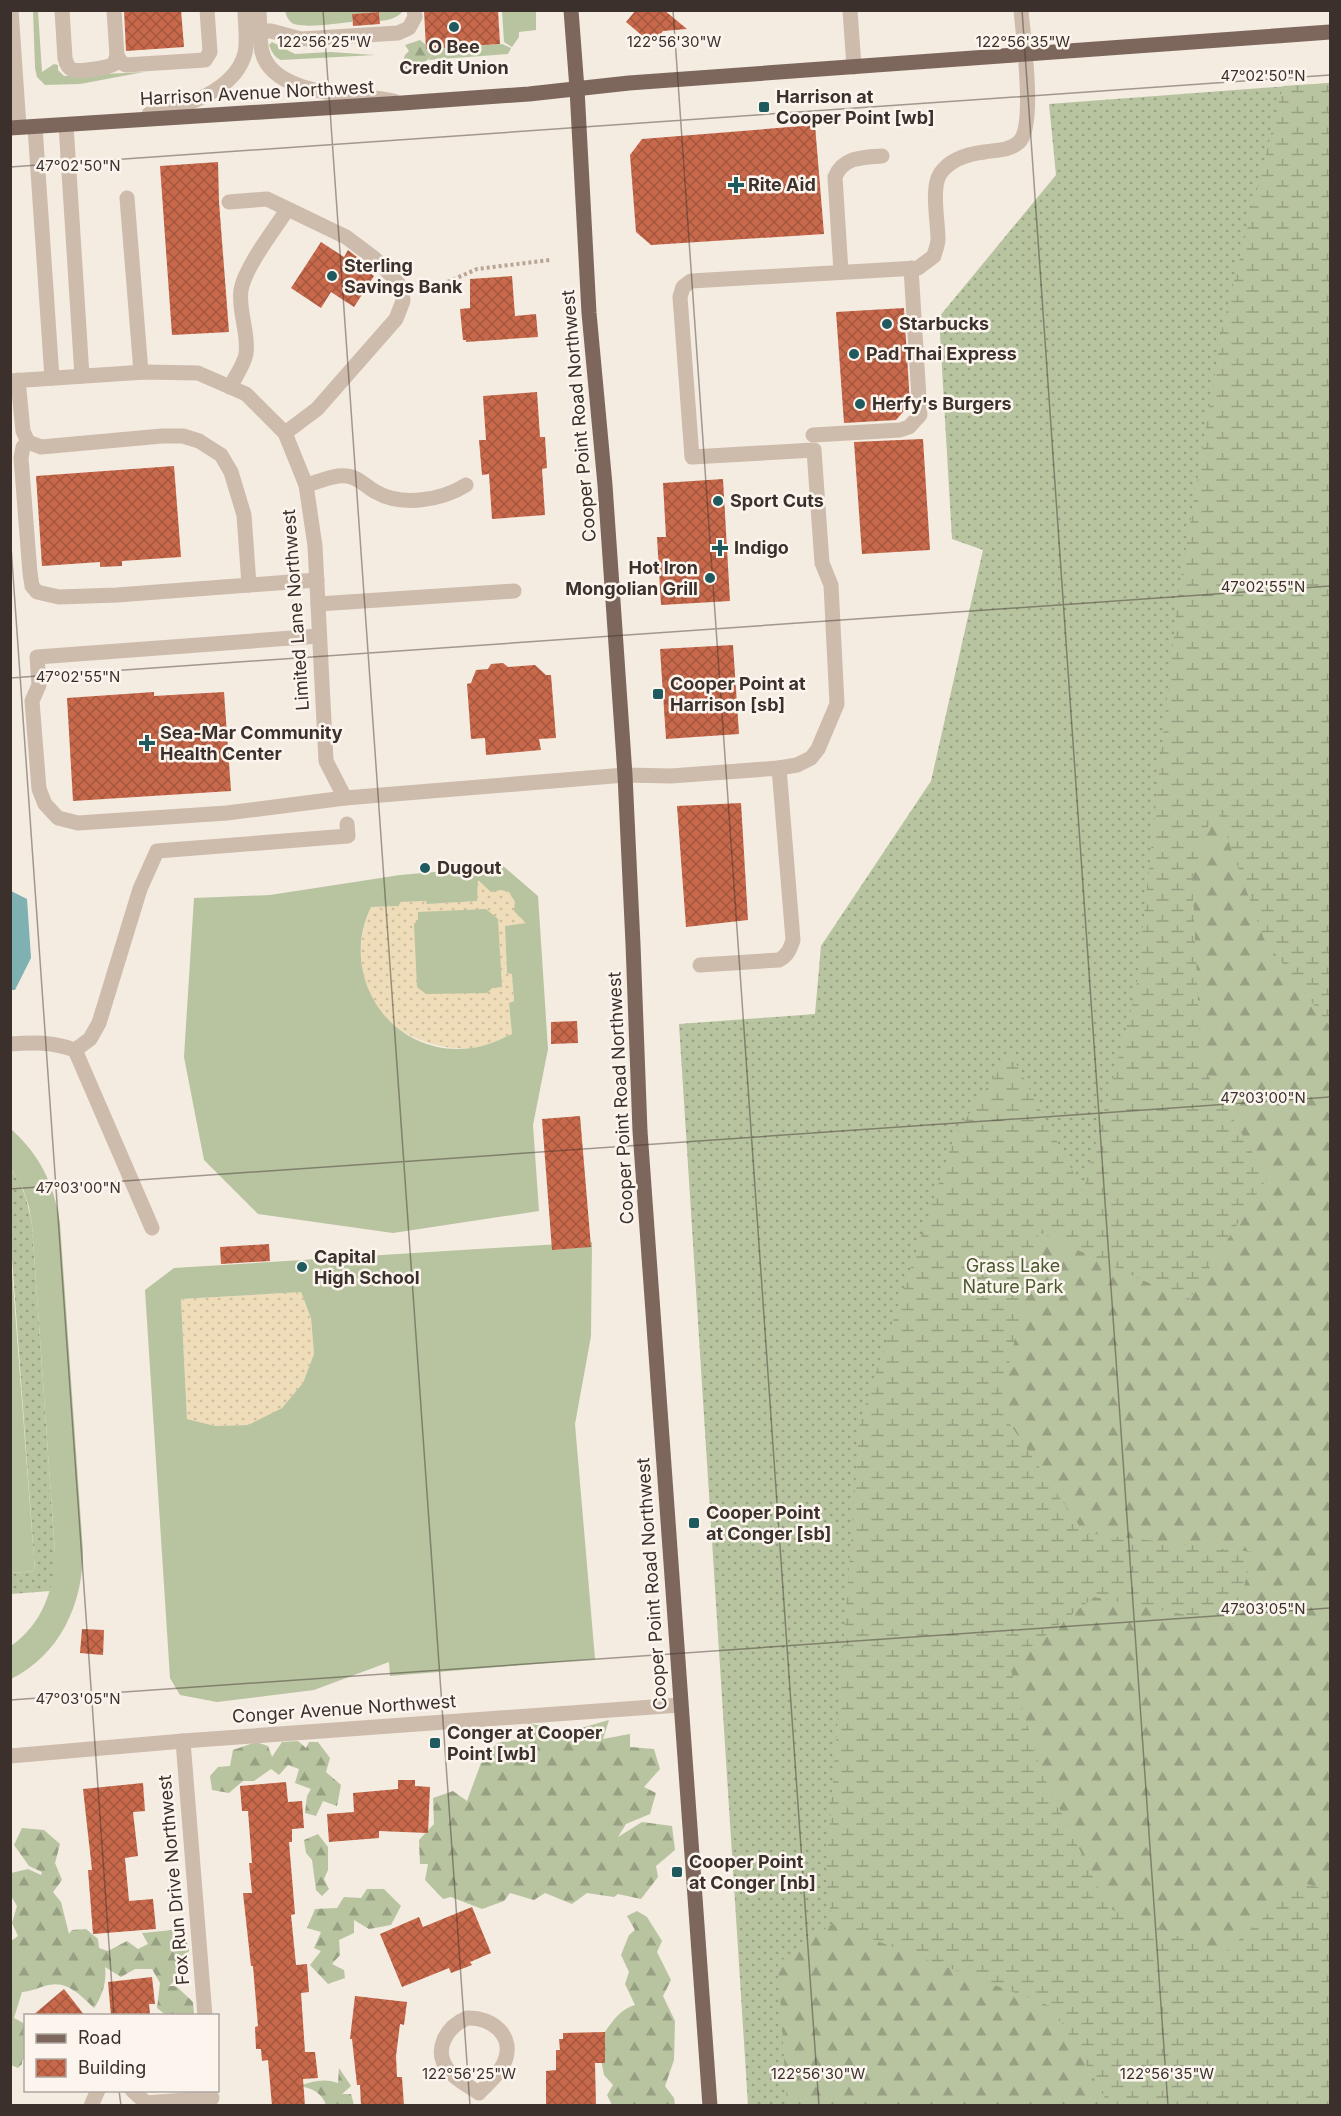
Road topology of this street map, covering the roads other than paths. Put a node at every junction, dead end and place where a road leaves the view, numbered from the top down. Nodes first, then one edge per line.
1 (10, 10) edge
2 (62, 10) edge
3 (114, 10) edge
4 (207, 10) edge
5 (244, 10) edge
6 (259, 10) edge
7 (414, 10) edge
8 (571, 10) edge
9 (850, 10) edge
10 (1021, 10) edge
11 (260, 31) junction
12 (1330, 33) edge
13 (1024, 55) junction
14 (117, 56) junction
15 (854, 67) junction
16 (577, 89) junction
17 (402, 103) junction
18 (129, 120) junction
19 (66, 125) junction
20 (21, 127) edge
21 (882, 156) dead end
22 (128, 198) dead end
23 (229, 202) dead end
24 (288, 210) junction
25 (911, 268) junction
26 (841, 272) junction
27 (141, 372) junction
28 (82, 376) junction
29 (52, 378) junction
30 (14, 381) edge
31 (230, 387) junction
32 (285, 433) junction
33 (813, 435) dead end
34 (28, 442) junction
35 (466, 484) dead end
36 (306, 485) junction
37 (317, 580) junction
38 (249, 585) junction
39 (514, 591) dead end
40 (318, 604) junction
41 (319, 636) junction
42 (779, 768) junction
43 (625, 776) junction
44 (345, 798) junction
45 (347, 824) dead end
46 (700, 965) dead end
47 (10, 1044) edge
48 (75, 1050) junction
49 (152, 1228) dead end
50 (681, 1705) junction
51 (183, 1741) junction
52 (10, 1755) edge
53 (205, 2014) edge
54 (98, 2092) edge
55 (133, 2092) edge
56 (212, 2098) edge
57 (480, 2099) edge
58 (146, 2104) edge
59 (92, 2106) edge
60 (710, 2106) edge

1 - 20 street
2 - 14 street
3 - 14 street
4 - 14 street
5 - 18 street
6 - 11 street
7 - 11 street
8 - 16 main road, Cooper Point Road Northwest
9 - 15 street
10 - 13 street
11 - 17 street
12 - 13 main road, Harrison Avenue Northwest
13 - 15 main road, Harrison Avenue Northwest
13 - 25 street
15 - 16 main road, Harrison Avenue Northwest
16 - 17 main road, Harrison Avenue Northwest
16 - 43 main road, Cooper Point Road Northwest
17 - 18 main road, Harrison Avenue Northwest
18 - 19 main road, Harrison Avenue Northwest
19 - 20 main road, Harrison Avenue Northwest
19 - 28 street
20 - 29 street
21 - 26 street
22 - 27 street
23 - 24 street
24 - 31 street
24 - 32 street
25 - 26 street
25 - 33 street
26 - 42 street
27 - 28 street, Limited Lane Northwest
27 - 31 street, Limited Lane Northwest
28 - 29 street, Limited Lane Northwest
29 - 30 street, Limited Lane Northwest
30 - 34 street
31 - 32 street, Limited Lane Northwest
32 - 36 street, Limited Lane Northwest
34 - 38 street
34 - 38 street
35 - 36 street
36 - 37 street, Limited Lane Northwest
37 - 38 street
37 - 40 street, Limited Lane Northwest
39 - 40 street
40 - 41 street, Limited Lane Northwest
41 - 44 street, Limited Lane Northwest
41 - 44 street
42 - 43 street
42 - 46 street
43 - 44 street
43 - 50 main road, Cooper Point Road Northwest
45 - 48 street
47 - 48 street
48 - 49 street
50 - 51 street, Conger Avenue Northwest
50 - 60 main road, Cooper Point Road Northwest
51 - 52 street, Conger Avenue Northwest
51 - 53 street, Fox Run Drive Northwest
54 - 59 street
55 - 58 street
56 - 58 street
57 - 57 street

